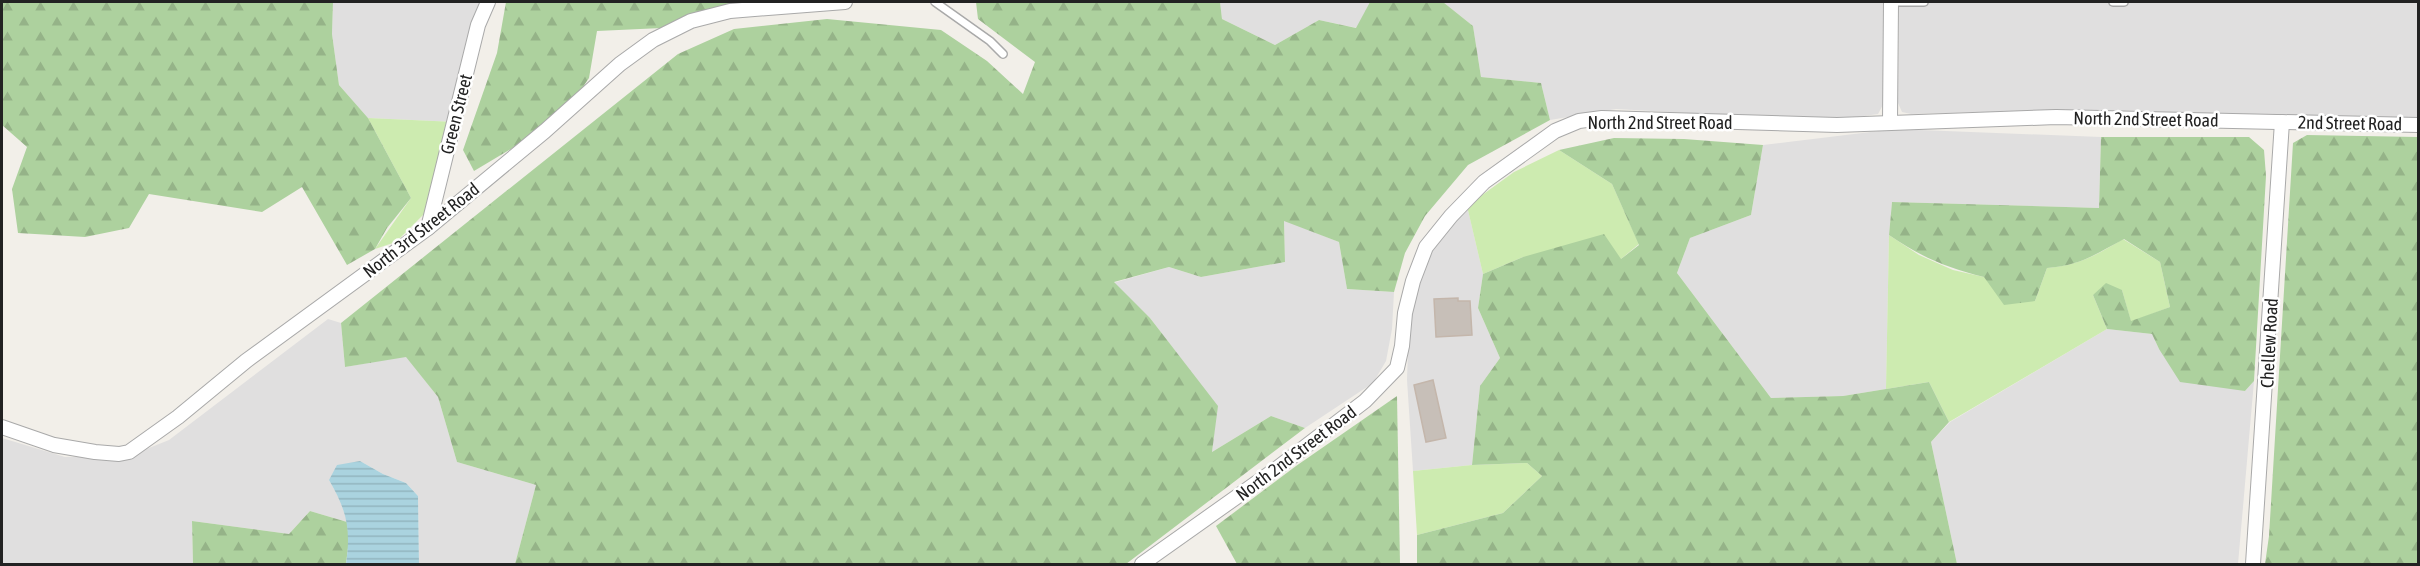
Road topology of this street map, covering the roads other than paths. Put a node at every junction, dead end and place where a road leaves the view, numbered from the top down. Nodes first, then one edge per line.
1 (488, 2) edge
2 (845, 2) edge
3 (935, 2) edge
4 (1891, 2) edge
5 (1924, 2) edge
6 (2113, 2) edge
7 (2124, 2) edge
8 (1003, 54) dead end
9 (1890, 121) junction
10 (2282, 122) junction
11 (2418, 125) edge
12 (428, 228) junction
13 (2, 427) edge
14 (1142, 564) edge
15 (2253, 564) edge

1 - 12 street, Green Street
2 - 12 street, North 3rd Street Road
3 - 8 lane
4 - 5 lane
4 - 9 street
6 - 7 lane
9 - 10 street, North 2nd Street Road
9 - 14 street, North 2nd Street Road
10 - 11 street, 2nd Street Road
10 - 15 street, Chellew Road
12 - 13 street, North 3rd Street Road

